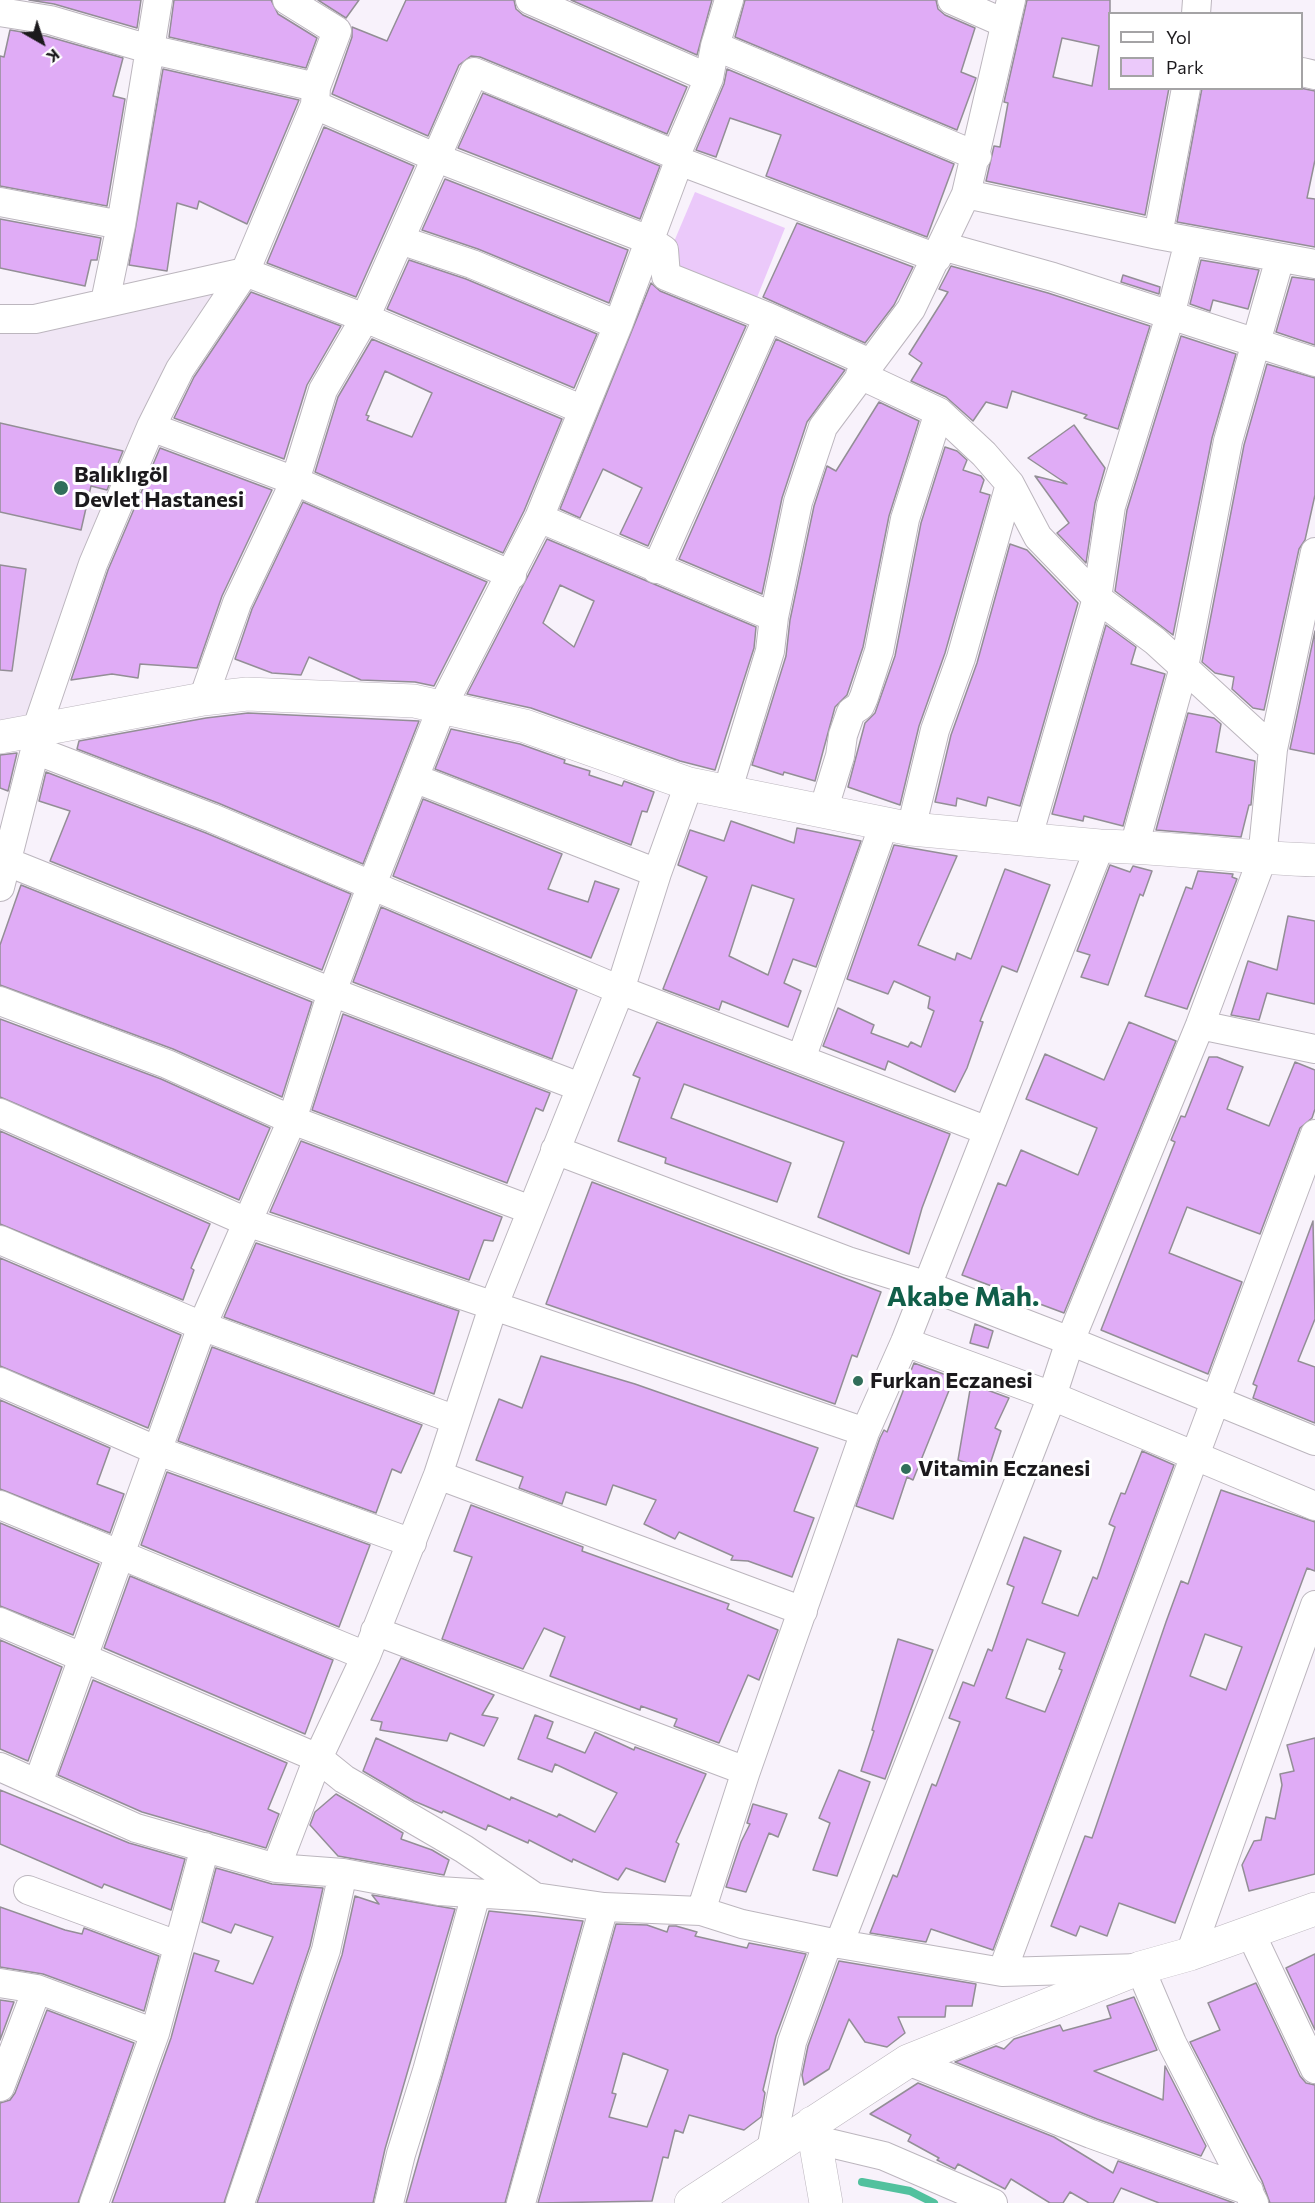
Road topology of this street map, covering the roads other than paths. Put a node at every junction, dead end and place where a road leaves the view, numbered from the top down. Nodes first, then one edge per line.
1 (158, 0) edge
2 (287, 0) edge
3 (530, 0) edge
4 (729, 0) edge
5 (952, 0) edge
6 (1008, 11) edge
7 (0, 12) edge
8 (715, 46) junction
9 (150, 49) junction
10 (709, 78) junction
11 (1186, 90) edge
12 (316, 96) junction
13 (976, 156) junction
14 (437, 158) junction
15 (677, 158) junction
16 (966, 194) junction
17 (0, 202) edge
18 (121, 225) junction
19 (1158, 235) junction
20 (399, 240) junction
21 (649, 240) junction
22 (1189, 240) junction
23 (940, 252) junction
24 (1280, 258) junction
25 (1315, 264) edge
26 (245, 272) junction
27 (105, 302) junction
28 (1170, 316) junction
29 (768, 317) junction
30 (365, 318) junction
31 (0, 319) edge
32 (618, 325) junction
33 (1254, 344) junction
34 (1315, 362) edge
35 (865, 369) junction
36 (581, 409) junction
37 (939, 412) junction
38 (151, 427) junction
39 (295, 481) junction
40 (1010, 483) junction
41 (539, 518) junction
42 (1315, 552) edge
43 (656, 569) junction
44 (512, 575) junction
45 (1097, 598) junction
46 (774, 617) junction
47 (1184, 667) junction
48 (203, 699) junction
49 (442, 707) junction
50 (0, 737) edge
51 (36, 741) junction
52 (1273, 749) junction
53 (414, 778) junction
54 (689, 784) junction
55 (727, 792) junction
56 (823, 811) junction
57 (898, 826) junction
58 (1027, 840) junction
59 (1101, 846) junction
60 (1134, 846) junction
61 (1262, 859) junction
62 (1315, 860) edge
63 (2, 869) edge
64 (657, 873) junction
65 (371, 887) junction
66 (620, 990) junction
67 (332, 992) junction
68 (0, 1001) edge
69 (1200, 1025) junction
70 (1315, 1049) edge
71 (801, 1059) junction
72 (580, 1088) junction
73 (0, 1113) edge
74 (292, 1120) junction
75 (988, 1131) junction
76 (1315, 1134) edge
77 (555, 1150) junction
78 (531, 1210) junction
79 (247, 1222) junction
80 (0, 1240) edge
81 (925, 1286) junction
82 (493, 1307) junction
83 (202, 1326) junction
84 (1070, 1341) junction
85 (905, 1342) junction
86 (0, 1382) edge
87 (1052, 1396) junction
88 (1214, 1400) junction
89 (456, 1420) junction
90 (865, 1432) junction
91 (1315, 1442) edge
92 (158, 1450) junction
93 (1197, 1455) junction
94 (438, 1474) junction
95 (0, 1505) edge
96 (1315, 1506) edge
97 (412, 1543) junction
98 (120, 1556) junction
99 (1315, 1605) edge
100 (803, 1611) junction
101 (0, 1623) edge
102 (371, 1643) junction
103 (1308, 1648) edge
104 (83, 1659) junction
105 (318, 1758) junction
106 (0, 1767) edge
107 (746, 1770) junction
108 (38, 1783) junction
109 (205, 1847) junction
110 (276, 1868) junction
111 (343, 1872) junction
112 (28, 1890) dead end
113 (476, 1894) junction
114 (535, 1897) junction
115 (604, 1907) junction
116 (1315, 1909) edge
117 (701, 1911) junction
118 (1251, 1934) junction
119 (834, 1943) junction
120 (177, 1945) junction
121 (1190, 1954) junction
122 (1140, 1968) junction
123 (1002, 1972) junction
124 (0, 1983) edge
125 (37, 1989) junction
126 (155, 2033) junction
127 (908, 2061) junction
128 (1315, 2069) edge
129 (0, 2087) edge
130 (814, 2132) junction
131 (771, 2150) junction
132 (1252, 2197) edge
133 (94, 2203) edge
134 (240, 2203) edge
135 (389, 2203) edge
136 (521, 2203) edge
137 (692, 2203) edge
138 (826, 2203) edge
139 (993, 2203) edge

1 - 9 street
2 - 12 street
3 - 10 street
4 - 8 street
5 - 6 street
6 - 13 street
7 - 9 street
8 - 10 street
8 - 13 street
9 - 12 street
9 - 18 street
10 - 15 street
11 - 19 street
12 - 14 street
12 - 26 street
13 - 16 street
14 - 15 street
14 - 20 street
14 - 21 street
15 - 21 street
15 - 23 street
16 - 19 street
16 - 23 street
17 - 18 street
18 - 27 street
19 - 22 street
20 - 30 street
20 - 32 street
21 - 29 street
21 - 32 street
22 - 24 street
22 - 28 street
23 - 28 street
23 - 35 street
24 - 25 street
24 - 33 street
26 - 27 street
26 - 30 street
26 - 38 street
27 - 31 street
28 - 33 street
28 - 45 street
29 - 35 street
29 - 43 street
30 - 36 street
30 - 39 street
32 - 36 street
33 - 34 street
33 - 47 street
35 - 37 street
35 - 46 street
36 - 41 street
37 - 40 street
37 - 56 street
38 - 39 street
38 - 51 street
39 - 44 street
39 - 48 street
40 - 45 street
40 - 57 street
41 - 43 street
41 - 44 street
42 - 52 street
43 - 46 street
44 - 49 street
45 - 47 street
45 - 58 street
46 - 55 street
47 - 52 street
47 - 60 street
48 - 49 street
48 - 51 street
49 - 53 street
49 - 54 street
50 - 51 street
51 - 63 street
51 - 65 street
52 - 61 street
53 - 64 street
53 - 65 street
54 - 55 street
54 - 64 street
55 - 56 street
56 - 57 street
57 - 58 street
57 - 71 street
58 - 59 street
59 - 60 street
59 - 75 street
60 - 61 street
61 - 62 street
61 - 69 street
63 - 67 street
64 - 66 street
65 - 66 street
65 - 67 street
66 - 71 street
66 - 72 street
67 - 72 street
67 - 74 street
68 - 74 street
69 - 70 street
69 - 84 street
71 - 75 street
72 - 77 street
73 - 79 street
74 - 78 street
74 - 79 street
75 - 81 street
76 - 88 street
77 - 78 street
77 - 81 street
78 - 82 street
79 - 82 street
79 - 83 street
80 - 83 street
81 - 84 street
81 - 85 street
82 - 89 street
82 - 90 street
83 - 89 street
83 - 92 street
84 - 87 street
84 - 88 street
85 - 87 street
85 - 90 street
86 - 92 street
87 - 93 street
87 - 119 street
88 - 91 street
88 - 93 street
89 - 94 street
90 - 100 street
92 - 97 street
92 - 98 street
93 - 96 street
93 - 123 street
94 - 97 street
94 - 100 street
95 - 98 street
97 - 102 street
98 - 102 street
98 - 104 street
99 - 103 street
100 - 107 street
101 - 104 street
102 - 105 street
102 - 107 street
103 - 121 street
104 - 105 street
104 - 108 street
105 - 110 street
105 - 114 street
106 - 108 street
107 - 117 street
108 - 109 street
109 - 110 street
109 - 120 street
110 - 111 street
111 - 113 street
111 - 134 street
112 - 120 street
113 - 114 street
113 - 135 street
114 - 115 street
115 - 117 street
115 - 136 street
116 - 118 street
117 - 119 street
118 - 121 street
118 - 128 street
119 - 123 street
119 - 131 street
120 - 126 street
121 - 122 street
122 - 123 street
122 - 127 street
122 - 132 street
124 - 125 street
125 - 126 street
125 - 129 street
126 - 133 street
127 - 130 street
127 - 132 street
130 - 131 street
130 - 138 street
130 - 139 street
131 - 137 street

